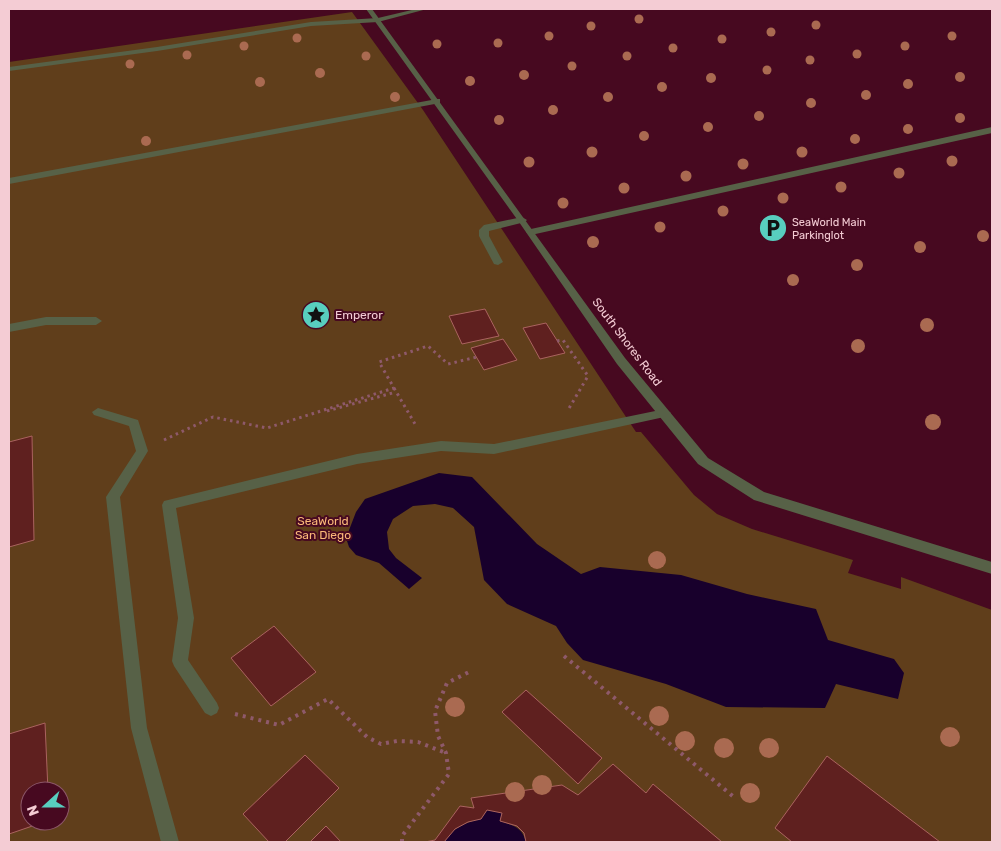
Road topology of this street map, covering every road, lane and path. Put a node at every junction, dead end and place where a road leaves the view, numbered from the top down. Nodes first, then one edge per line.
1 (369, 9) edge
2 (424, 9) edge
3 (378, 20) junction
4 (9, 69) edge
5 (437, 101) junction
6 (992, 130) edge
7 (9, 181) edge
8 (522, 220) junction
9 (531, 232) junction
10 (498, 262) dead end
11 (96, 321) dead end
12 (9, 328) edge
13 (557, 341) dead end
14 (477, 357) dead end
15 (395, 390) junction
16 (98, 412) dead end
17 (566, 412) dead end
18 (665, 413) junction
19 (424, 426) dead end
20 (142, 451) junction
21 (992, 568) edge
22 (564, 656) dead end
23 (471, 671) dead end
24 (212, 708) joint
25 (446, 754) junction
26 (735, 798) dead end
27 (170, 842) edge
28 (402, 842) edge

1 - 3 street, South Shores Road
2 - 3 street
3 - 4 street
3 - 5 street, South Shores Road
5 - 7 street
5 - 8 street, South Shores Road
6 - 9 street
8 - 9 street, South Shores Road
8 - 10 street
9 - 18 street, South Shores Road
11 - 12 street
13 - 17 path
14 - 15 path
15 - 19 path
15 - 20 path
16 - 20 street
18 - 21 street, South Shores Road
18 - 24 street
20 - 27 street
22 - 26 path
23 - 25 path
24 - 25 path
25 - 28 path

